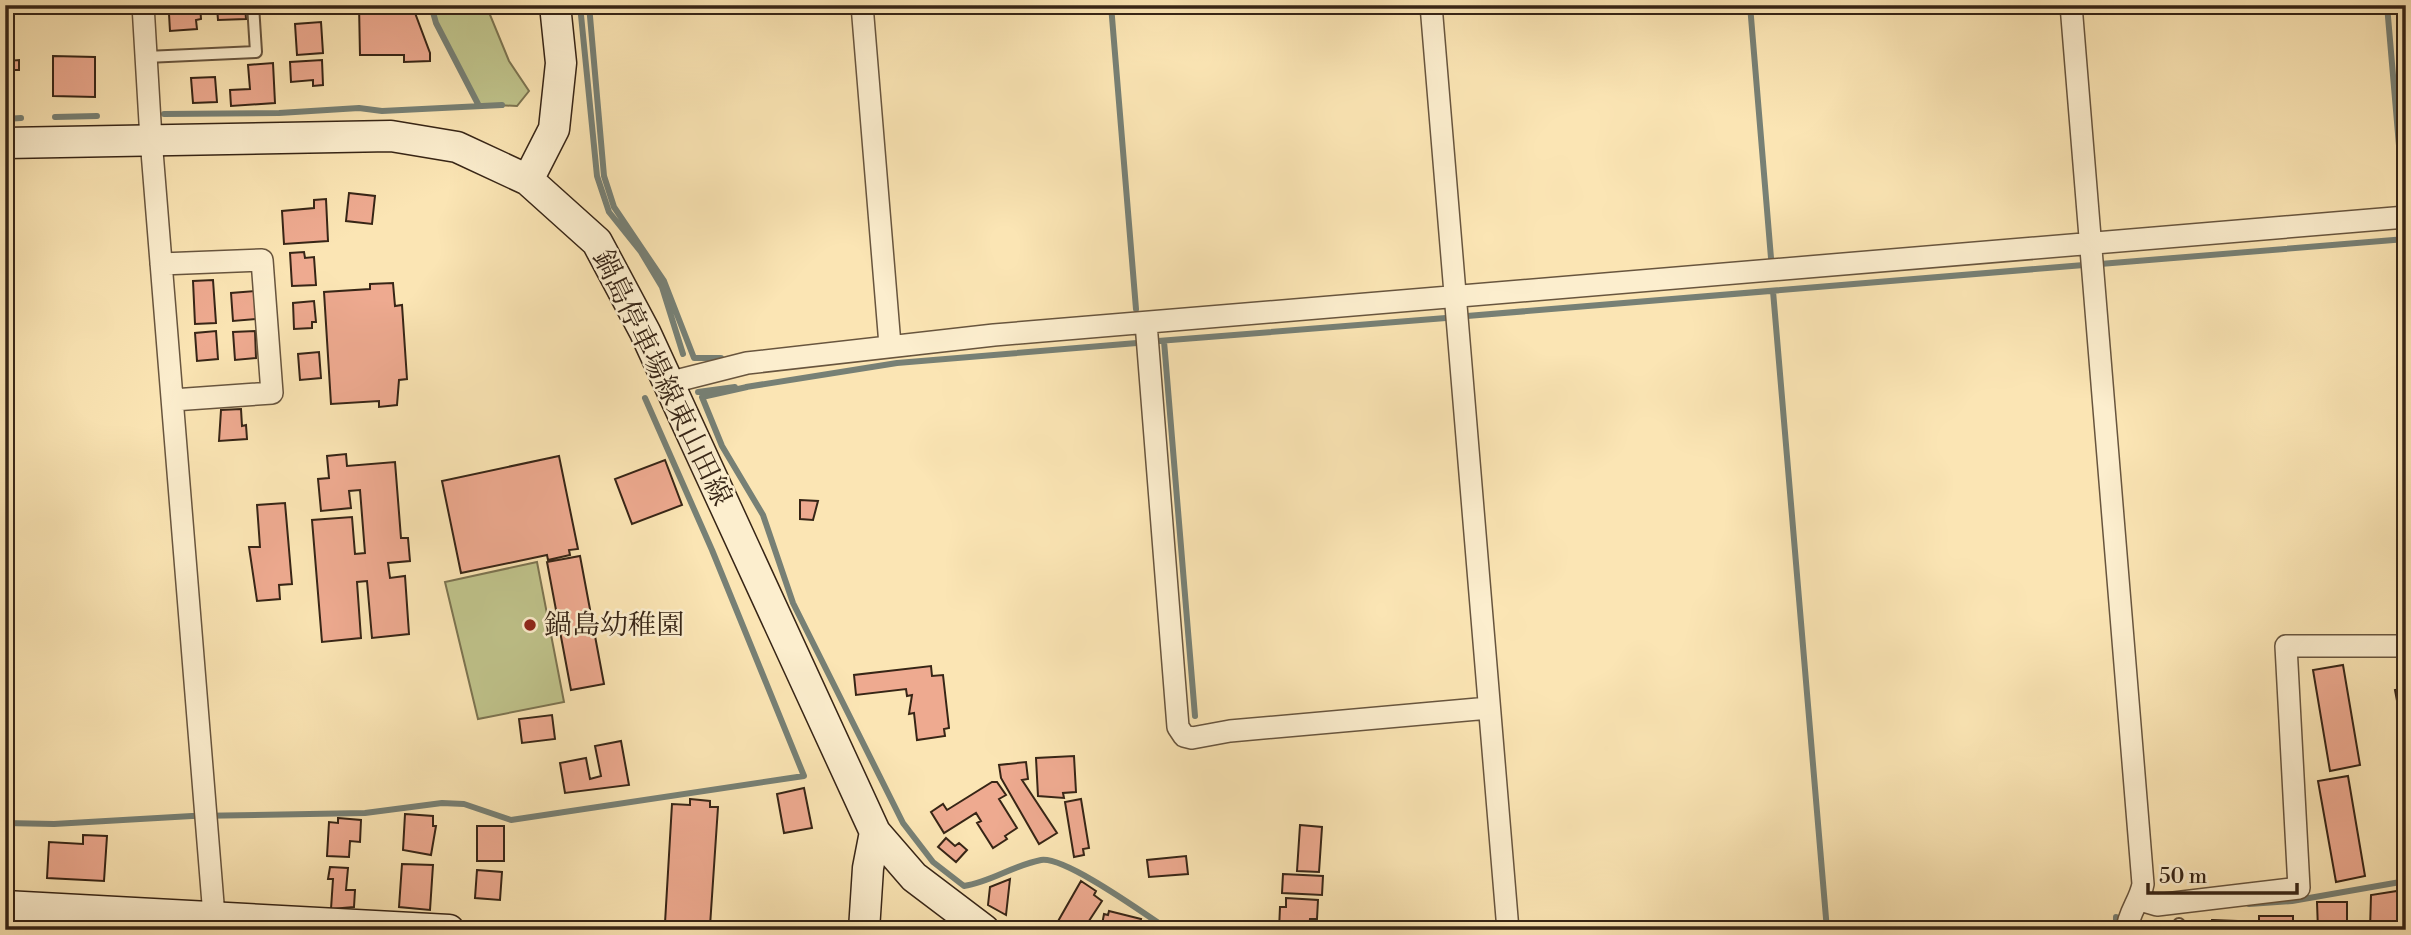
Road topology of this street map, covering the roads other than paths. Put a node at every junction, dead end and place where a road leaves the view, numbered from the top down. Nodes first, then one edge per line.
1 (143, 5) edge
2 (253, 5) edge
3 (555, 5) edge
4 (862, 5) edge
5 (1431, 5) edge
6 (2071, 5) edge
7 (146, 57) junction
8 (151, 139) junction
9 (5, 143) edge
10 (528, 180) junction
11 (2406, 217) edge
12 (2090, 243) junction
13 (161, 264) junction
14 (1456, 297) junction
15 (1146, 323) junction
16 (890, 345) junction
17 (668, 383) junction
18 (173, 400) junction
19 (2406, 646) edge
20 (1489, 708) junction
21 (875, 832) junction
22 (2140, 900) junction
23 (5, 906) edge
24 (214, 916) junction
25 (145, 922) edge
26 (449, 930) edge
27 (864, 930) edge
28 (984, 930) edge
29 (1508, 930) edge
30 (2127, 930) edge

1 - 7 street
2 - 7 lane
3 - 10 main road
4 - 16 street
5 - 14 street
6 - 12 street
7 - 8 street
8 - 9 main road, 鍋島停車場線東山田線
8 - 10 main road, 鍋島停車場線東山田線
8 - 13 street
10 - 17 main road, 鍋島停車場線東山田線
11 - 12 street
12 - 14 street
12 - 22 street
13 - 18 street
13 - 18 street
14 - 15 street
14 - 20 street
15 - 16 street
15 - 20 street
16 - 17 street
17 - 21 main road, 鍋島停車場線東山田線
18 - 24 street
19 - 22 street
20 - 29 street
21 - 27 main road
21 - 28 main road, 鍋島停車場線東山田線
22 - 30 street
23 - 25 main road
24 - 25 main road
24 - 26 main road

